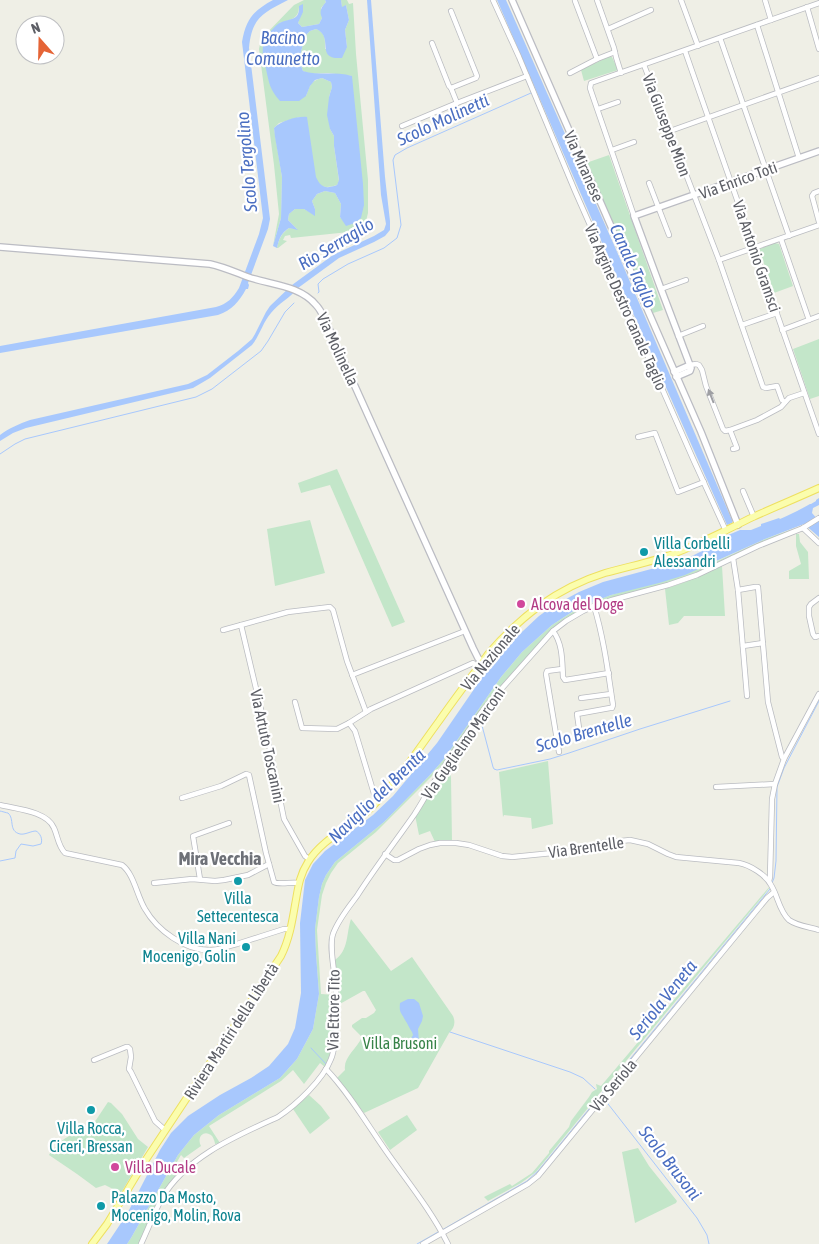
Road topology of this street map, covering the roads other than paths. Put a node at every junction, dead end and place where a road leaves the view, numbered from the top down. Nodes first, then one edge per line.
1 (493, 0) edge
2 (512, 0) edge
3 (597, 0) edge
4 (681, 0) edge
5 (765, 0) edge
6 (575, 1) edge
7 (819, 3) edge
8 (807, 7) junction
9 (651, 10) dead end
10 (451, 11) dead end
11 (771, 20) junction
12 (757, 25) junction
13 (608, 29) junction
14 (720, 38) junction
15 (432, 43) dead end
16 (698, 46) junction
17 (819, 49) edge
18 (685, 50) junction
19 (615, 52) junction
20 (597, 59) junction
21 (644, 65) junction
22 (570, 73) dead end
23 (621, 73) junction
24 (527, 76) junction
25 (819, 78) edge
26 (451, 88) junction
27 (778, 92) junction
28 (618, 102) dead end
29 (457, 103) junction
30 (743, 105) junction
31 (598, 109) junction
32 (708, 117) junction
33 (402, 126) dead end
34 (670, 130) junction
35 (634, 142) dead end
36 (612, 150) junction
37 (819, 152) edge
38 (799, 158) junction
39 (766, 170) junction
40 (731, 182) junction
41 (649, 183) dead end
42 (819, 191) edge
43 (695, 195) junction
44 (658, 208) junction
45 (634, 216) junction
46 (819, 222) edge
47 (819, 226) edge
48 (669, 235) dead end
49 (789, 236) junction
50 (781, 239) junction
51 (0, 247) edge
52 (753, 248) junction
53 (719, 260) junction
54 (686, 280) dead end
55 (661, 289) junction
56 (777, 313) junction
57 (819, 316) edge
58 (809, 320) junction
59 (742, 325) junction
60 (703, 326) dead end
61 (782, 330) junction
62 (678, 336) junction
63 (690, 365) junction
64 (675, 374) junction
65 (804, 393) junction
66 (785, 402) junction
67 (730, 430) junction
68 (819, 434) edge
69 (638, 437) dead end
70 (733, 450) dead end
71 (704, 482) junction
72 (819, 488) edge
73 (743, 491) dead end
74 (754, 517) junction
75 (818, 518) edge
76 (737, 526) junction
77 (804, 527) junction
78 (727, 530) junction
79 (819, 542) edge
80 (733, 558) junction
81 (738, 590) junction
82 (819, 598) edge
83 (594, 606) junction
84 (241, 625) junction
85 (223, 630) dead end
86 (554, 631) junction
87 (465, 632) junction
88 (819, 636) edge
89 (764, 644) junction
90 (743, 646) junction
91 (478, 662) junction
92 (562, 669) junction
93 (609, 673) junction
94 (352, 675) junction
95 (611, 694) junction
96 (819, 694) edge
97 (747, 696) dead end
98 (581, 698) dead end
99 (296, 702) dead end
100 (366, 712) junction
101 (349, 723) junction
102 (579, 728) dead end
103 (559, 752) dead end
104 (784, 759) junction
105 (775, 784) junction
106 (716, 788) dead end
107 (182, 798) dead end
108 (378, 800) junction
109 (0, 805) edge
110 (229, 823) dead end
111 (385, 854) junction
112 (309, 860) junction
113 (269, 864) junction
114 (200, 879) junction
115 (154, 883) dead end
116 (298, 883) junction
117 (771, 886) junction
118 (291, 929) junction
119 (819, 930) edge
120 (94, 1060) dead end
121 (326, 1069) junction
122 (166, 1130) junction
123 (442, 1231) junction
124 (92, 1244) edge
125 (140, 1244) edge
126 (423, 1244) edge
127 (448, 1244) edge

1 - 24 street, Via Argine Destro canale Taglio
2 - 64 street, Via Miranese
3 - 13 street
4 - 16 street
5 - 11 street
6 - 20 street
7 - 8 street
8 - 11 street
8 - 17 street
9 - 13 street
10 - 26 street
11 - 12 street
12 - 14 street
12 - 27 street
13 - 19 street
14 - 16 street
14 - 30 street
15 - 26 street
16 - 18 street
18 - 21 street
18 - 32 street, Via Antonio Gramsci
19 - 20 street
19 - 23 street
20 - 22 street
21 - 23 street
21 - 34 street, Via Giuseppe Mion
23 - 31 street
24 - 29 street
24 - 71 street, Via Argine Destro canale Taglio
25 - 27 street
26 - 29 street
27 - 30 street
27 - 38 street
28 - 31 street
29 - 33 street
30 - 32 street
30 - 39 street
31 - 36 street
32 - 34 street
32 - 40 street, Via Antonio Gramsci
34 - 43 street, Via Giuseppe Mion
35 - 36 street
36 - 45 street
37 - 38 street, Via Enrico Toti
38 - 39 street, Via Enrico Toti
39 - 40 street, Via Enrico Toti
39 - 49 street
40 - 43 street, Via Enrico Toti
40 - 52 street, Via Antonio Gramsci
41 - 44 street
42 - 46 street
43 - 44 street, Via Enrico Toti
43 - 53 street, Via Giuseppe Mion
44 - 45 street, Via Enrico Toti
44 - 48 street
45 - 55 street
47 - 49 street
49 - 50 street
50 - 52 street
50 - 58 street
51 - 87 street, Via Molinella
52 - 53 street
52 - 56 street, Via Antonio Gramsci
53 - 59 street, Via Giuseppe Mion
54 - 55 street
55 - 62 street
56 - 59 street
56 - 61 street, Via Antonio Gramsci
57 - 58 street
58 - 61 street
59 - 66 street, Via Giuseppe Mion
60 - 62 street
61 - 65 street, Via Antonio Gramsci
62 - 63 street
63 - 64 street
67 -> 63 street
64 - 76 street, Via Miranese
65 - 66 street
65 - 68 street, Via Antonio Gramsci
66 - 67 street
67 - 70 street
69 - 71 street
71 - 78 street, Via Argine Destro canale Taglio
72 - 74 main road, Via Nazionale
73 - 74 street
74 - 76 main road, Via Nazionale
75 - 77 street, Via Guglielmo Marconi
76 - 78 main road, Via Nazionale
77 - 79 street
77 - 80 street, Via Guglielmo Marconi
78 - 91 main road, Via Nazionale
80 - 81 street
80 - 83 street, Via Guglielmo Marconi
81 - 89 street
81 - 90 street
82 - 88 street
83 - 86 street, Via Guglielmo Marconi
83 - 93 street
84 - 85 street
84 - 94 street
84 - 112 street, Via Artuto Toscanini
86 - 92 street
86 - 111 street, Via Guglielmo Marconi
87 - 91 street, Via Molinella
87 - 94 street
89 - 90 street
89 - 104 street
90 - 97 street
91 - 100 street
91 - 108 main road, Via Nazionale
92 - 93 street
92 - 103 street
93 - 95 street
94 - 100 street
95 - 98 street
95 - 102 street
96 - 104 street
99 - 101 street
100 - 101 street
101 - 108 street
104 - 105 street
105 - 106 street
105 - 117 street
107 - 113 street
108 - 112 main road, Via Nazionale
109 - 118 street
110 - 114 street
111 - 117 street, Via Brentelle
111 - 121 street, Via Ettore Tito
112 - 116 main road, Via Nazionale
113 - 114 street
113 - 116 street
114 - 115 street
116 - 118 main road, Via Nazionale
117 - 119 street, Via Brentelle
117 - 123 street, Via Seriola
118 - 122 main road, Riviera Martiri della Libertà
120 - 122 street
121 - 123 street
121 - 125 street, Via Ettore Tito
122 - 124 main road, Riviera Martiri della Libertà
123 - 126 street, Via Seriola
123 - 127 street

